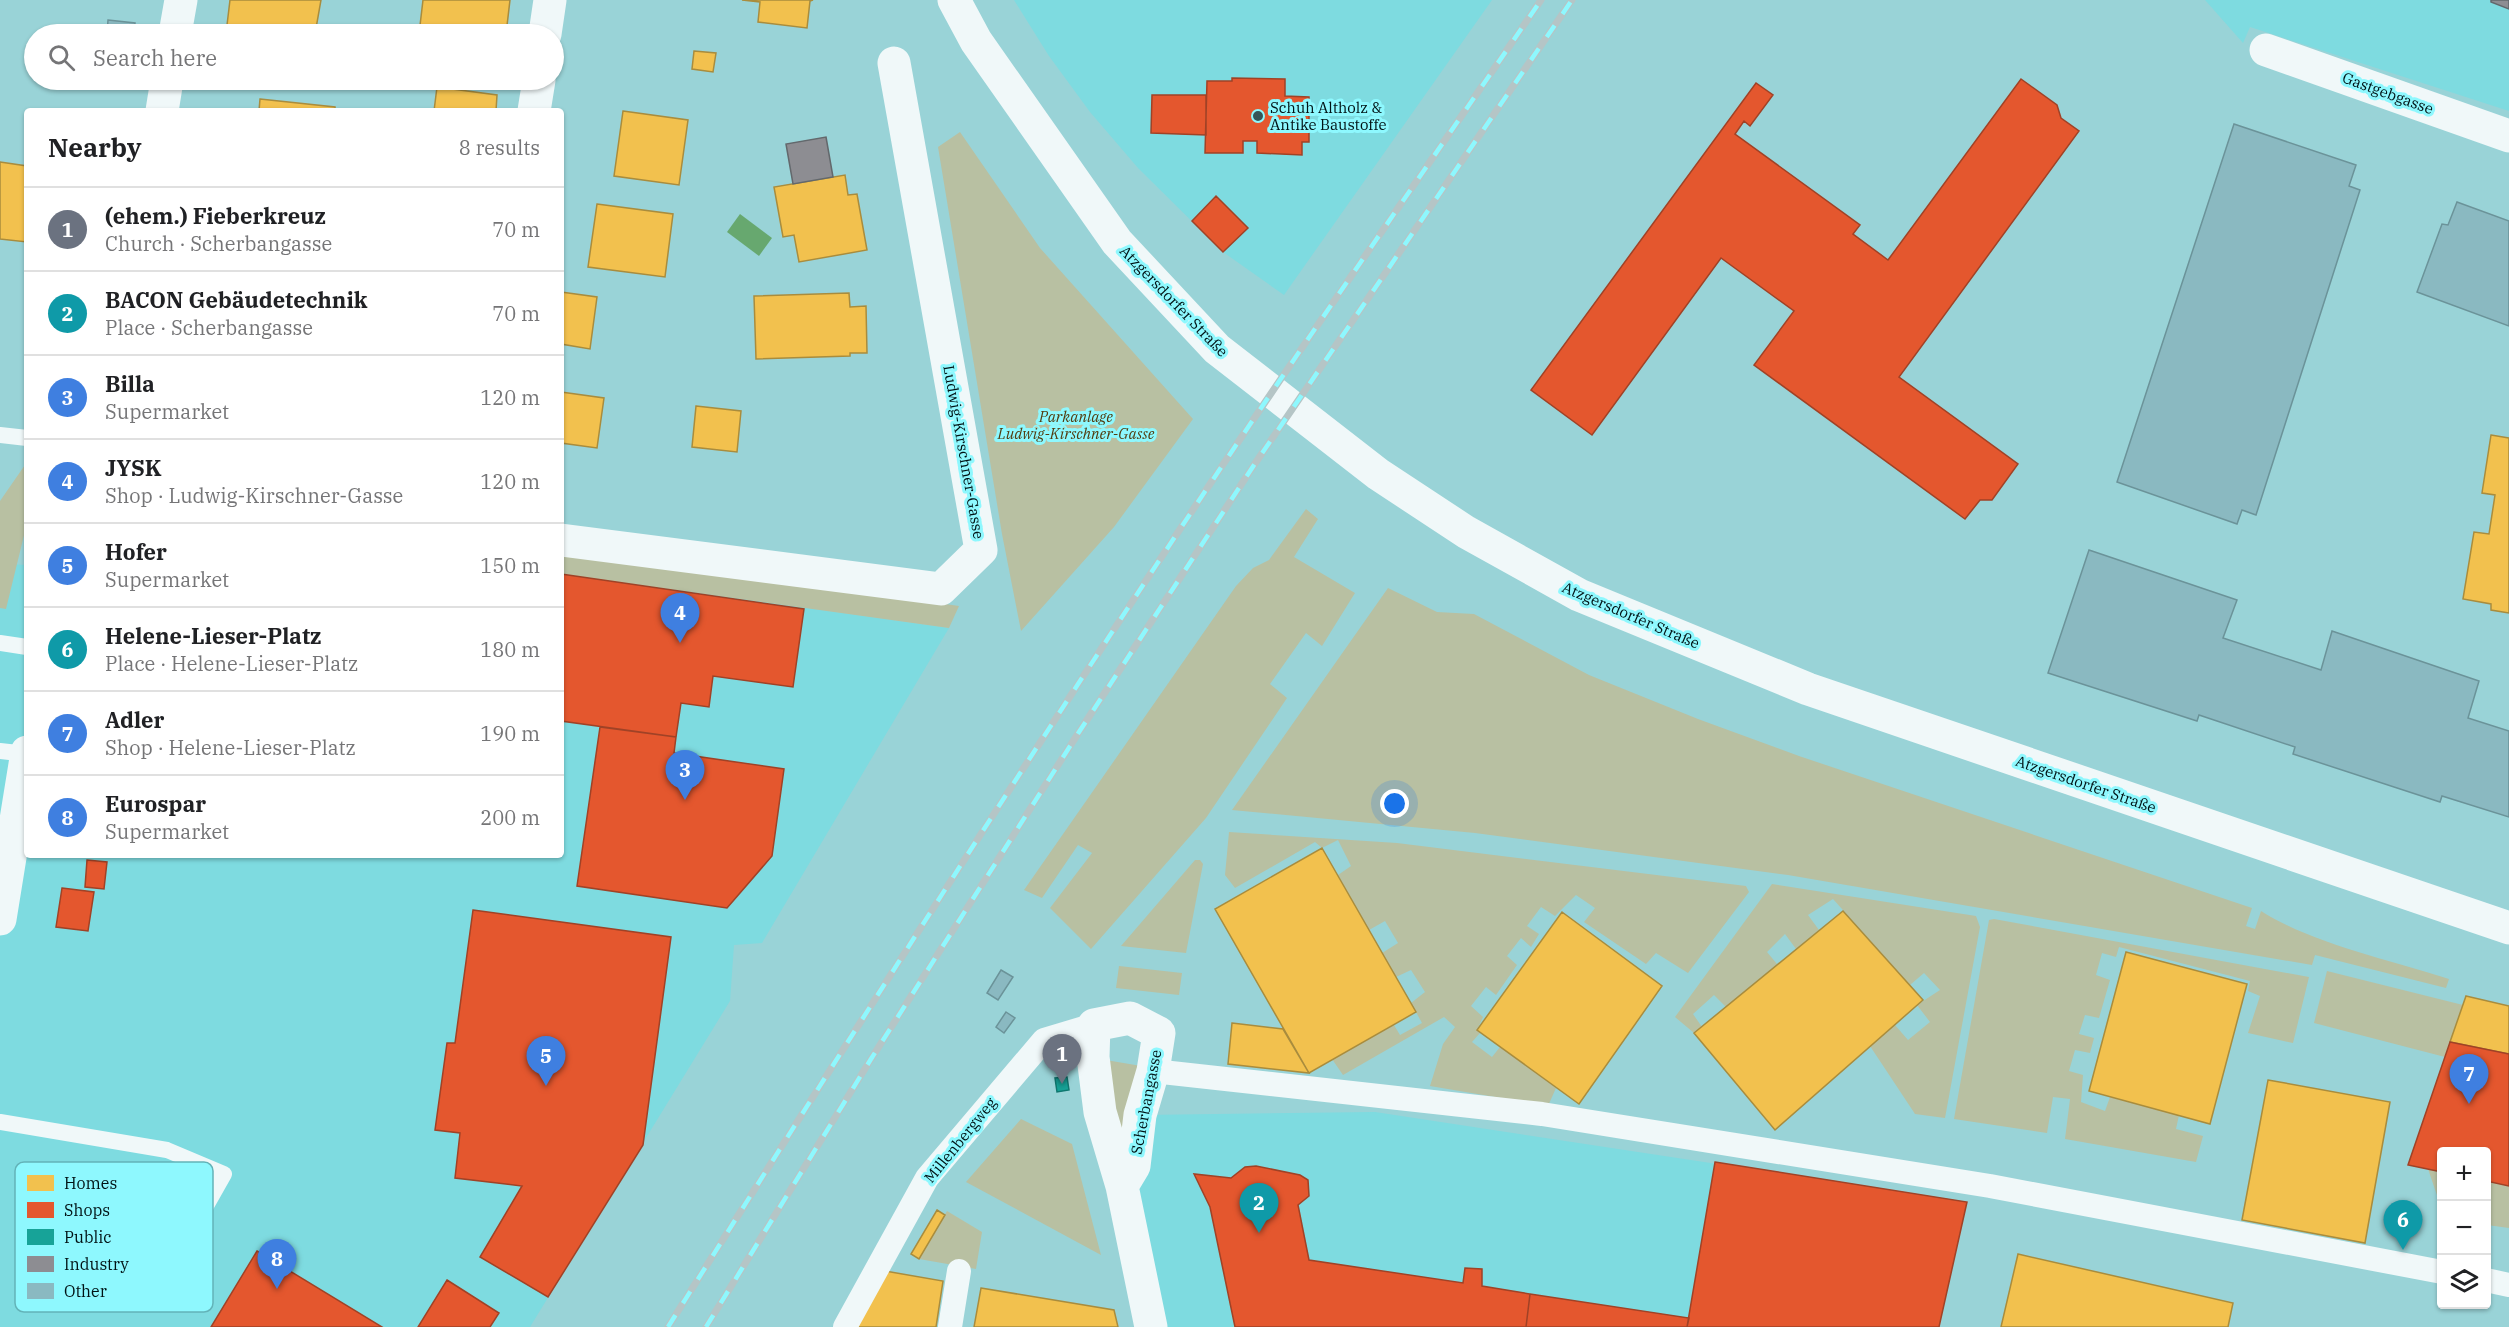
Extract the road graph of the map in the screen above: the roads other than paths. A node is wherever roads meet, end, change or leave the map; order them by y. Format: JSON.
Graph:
{"nodes":[{"id":1,"x":181,"y":0,"type":"edge"},
{"id":2,"x":550,"y":0,"type":"edge"},
{"id":3,"x":954,"y":0,"type":"edge"},
{"id":4,"x":177,"y":24,"type":"edge"},
{"id":5,"x":546,"y":24,"type":"edge"},
{"id":6,"x":2266,"y":50,"type":"dead end"},
{"id":7,"x":894,"y":63,"type":"dead end"},
{"id":8,"x":165,"y":90,"type":"edge"},
{"id":9,"x":537,"y":90,"type":"edge"},
{"id":10,"x":162,"y":108,"type":"edge"},
{"id":11,"x":534,"y":108,"type":"edge"},
{"id":12,"x":2509,"y":136,"type":"edge"},
{"id":13,"x":0,"y":435,"type":"edge"},
{"id":14,"x":24,"y":438,"type":"edge"},
{"id":15,"x":564,"y":540,"type":"edge"},
{"id":16,"x":0,"y":643,"type":"edge"},
{"id":17,"x":24,"y":647,"type":"edge"},
{"id":18,"x":0,"y":751,"type":"edge"},
{"id":19,"x":24,"y":753,"type":"edge"},
{"id":20,"x":24,"y":771,"type":"edge"},
{"id":21,"x":0,"y":919,"type":"edge"},
{"id":22,"x":2509,"y":928,"type":"edge"},
{"id":23,"x":1094,"y":1025,"type":"junction"},
{"id":24,"x":1153,"y":1071,"type":"junction"},
{"id":25,"x":0,"y":1122,"type":"edge"},
{"id":26,"x":196,"y":1162,"type":"edge"},
{"id":27,"x":213,"y":1169,"type":"edge"},
{"id":28,"x":1122,"y":1186,"type":"junction"},
{"id":29,"x":213,"y":1193,"type":"edge"},
{"id":30,"x":959,"y":1271,"type":"dead end"},
{"id":31,"x":2437,"y":1271,"type":"edge"},
{"id":32,"x":2491,"y":1281,"type":"edge"},
{"id":33,"x":2509,"y":1285,"type":"edge"},
{"id":34,"x":845,"y":1327,"type":"edge"},
{"id":35,"x":950,"y":1327,"type":"edge"},
{"id":36,"x":1151,"y":1327,"type":"edge"}],
"edges":[{"from":1,"to":4,"type":"street"},
{"from":2,"to":5,"type":"street"},
{"from":3,"to":22,"type":"street","name":"Atzgersdorfer Straße"},
{"from":6,"to":12,"type":"street","name":"Gastgebgasse"},
{"from":7,"to":15,"type":"street","name":"Ludwig-Kirschner-Gasse"},
{"from":8,"to":10,"type":"street"},
{"from":9,"to":11,"type":"street"},
{"from":13,"to":14,"type":"lane"},
{"from":16,"to":17,"type":"lane"},
{"from":18,"to":19,"type":"lane"},
{"from":20,"to":21,"type":"street"},
{"from":23,"to":24,"type":"street","name":"Scherbangasse"},
{"from":23,"to":28,"type":"street","name":"Scherbangasse"},
{"from":23,"to":34,"type":"street","name":"Millenbergweg"},
{"from":24,"to":28,"type":"street","name":"Scherbangasse"},
{"from":24,"to":31,"type":"street"},
{"from":25,"to":26,"type":"lane"},
{"from":27,"to":29,"type":"lane"},
{"from":28,"to":36,"type":"street","name":"Scherbangasse"},
{"from":30,"to":35,"type":"street"},
{"from":32,"to":33,"type":"street"}]}
